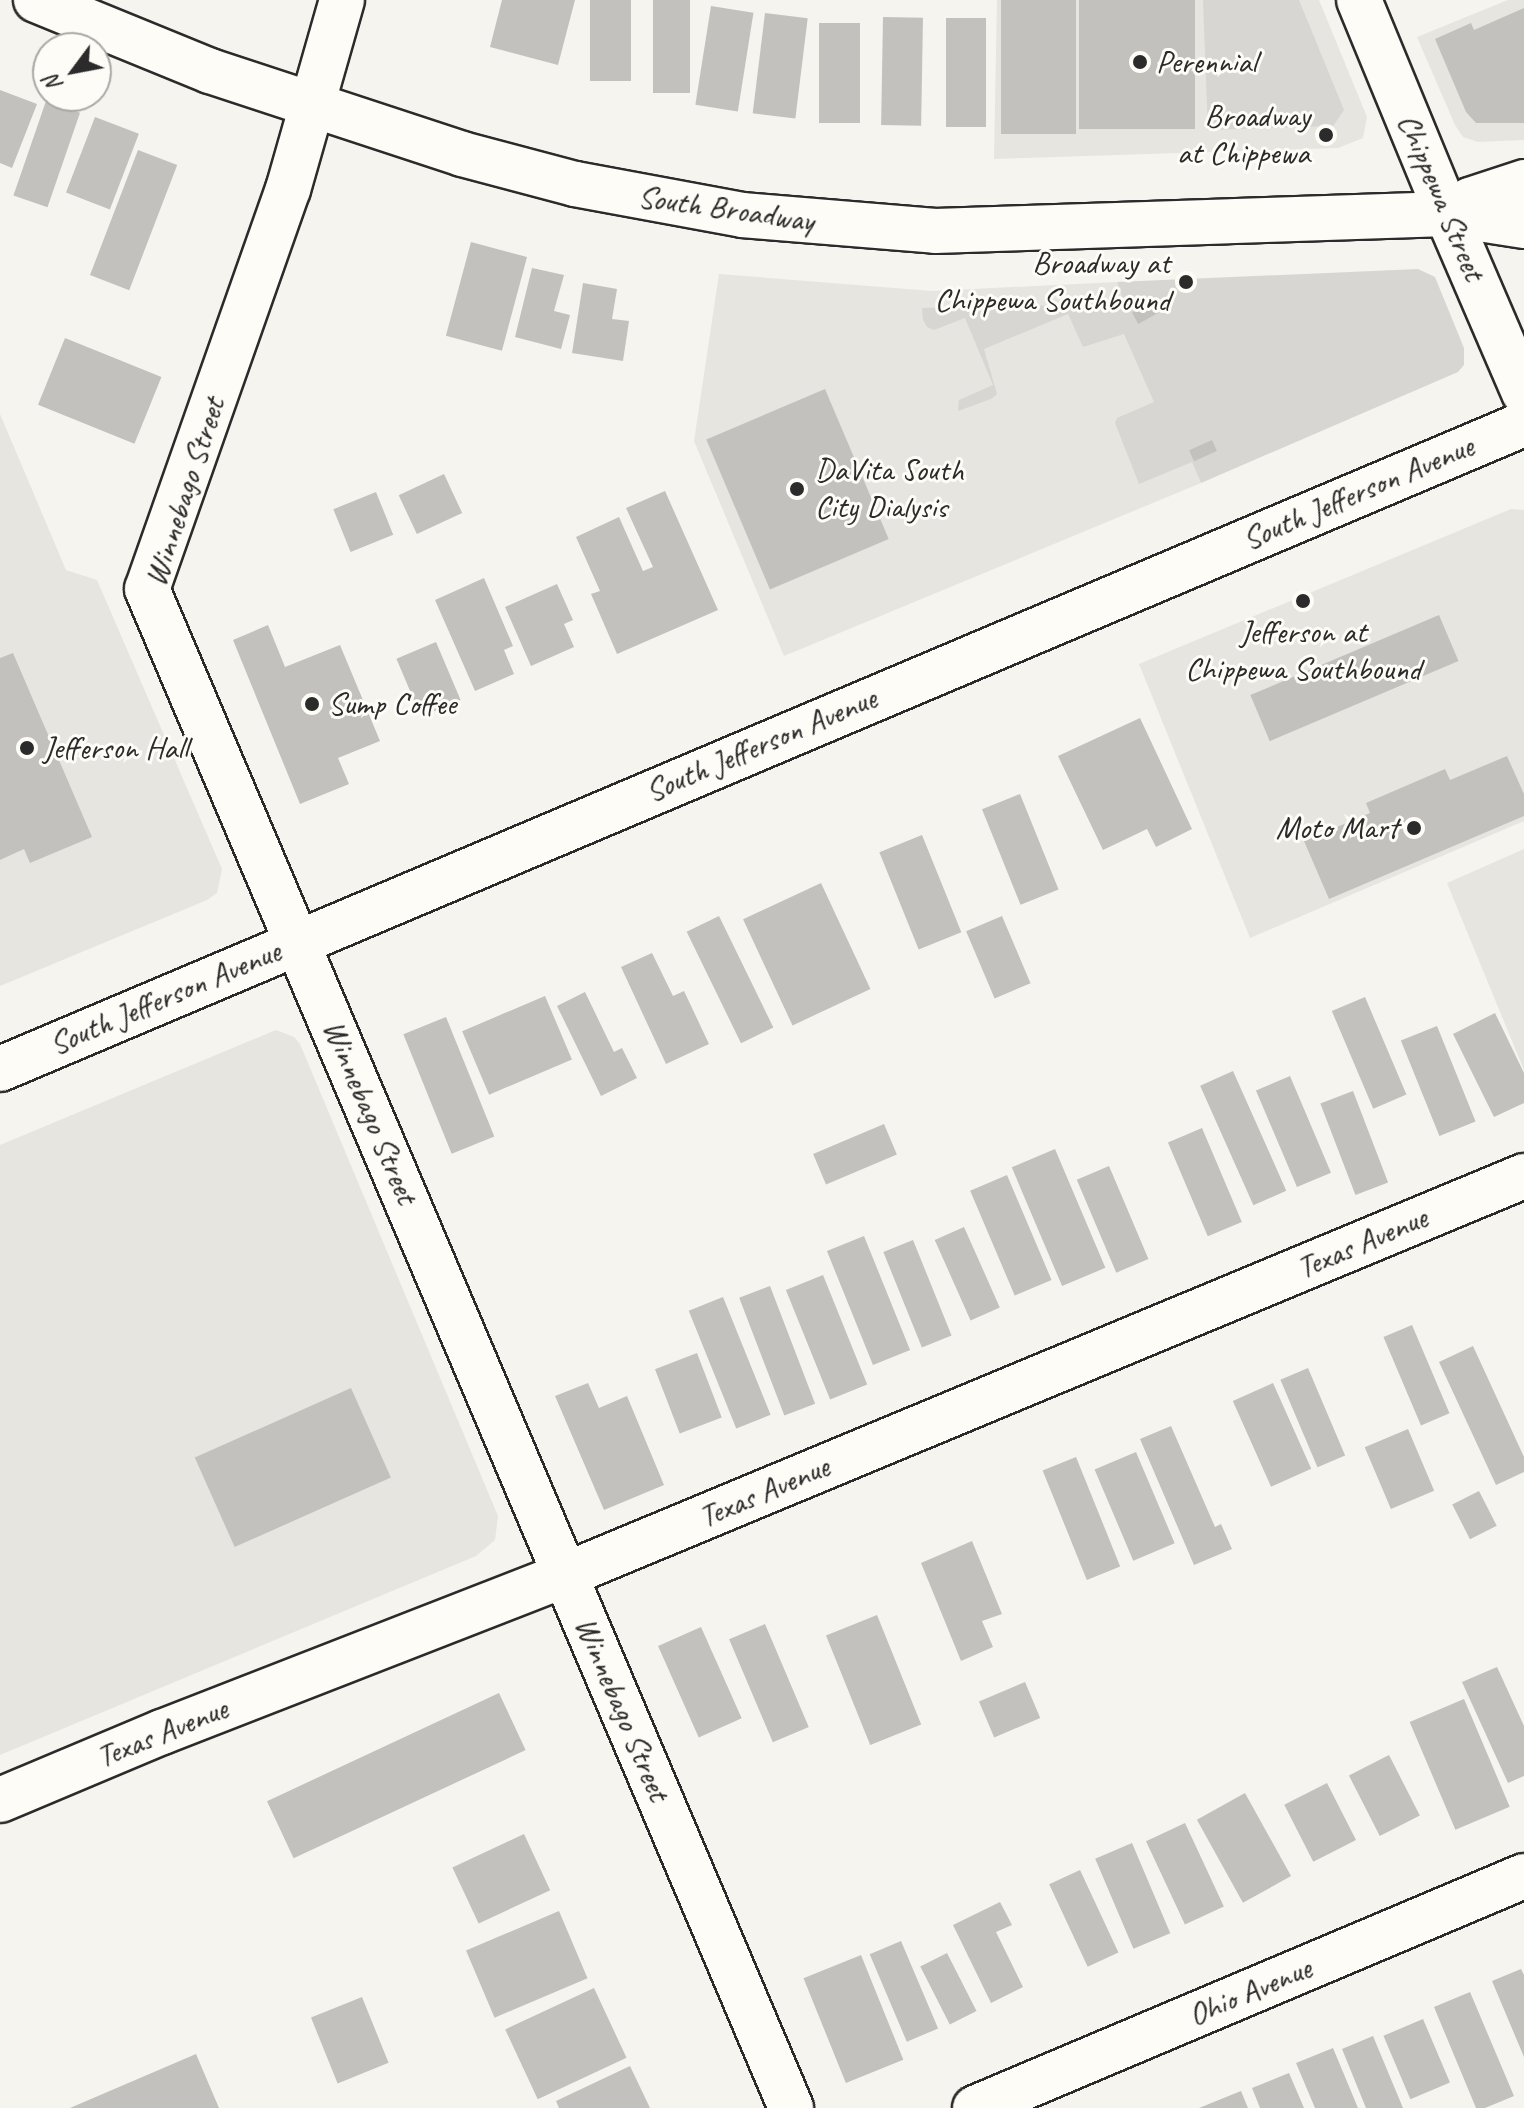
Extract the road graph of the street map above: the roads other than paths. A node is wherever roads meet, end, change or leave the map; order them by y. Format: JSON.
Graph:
{"nodes":[{"id":1,"x":36,"y":0,"type":"edge"},
{"id":2,"x":342,"y":0,"type":"edge"},
{"id":3,"x":1359,"y":0,"type":"edge"},
{"id":4,"x":310,"y":104,"type":"junction"},
{"id":5,"x":1524,"y":182,"type":"edge"},
{"id":6,"x":1447,"y":214,"type":"junction"},
{"id":7,"x":1524,"y":226,"type":"edge"},
{"id":8,"x":1524,"y":393,"type":"edge"},
{"id":9,"x":1524,"y":424,"type":"edge"},
{"id":10,"x":298,"y":941,"type":"junction"},
{"id":11,"x":0,"y":1069,"type":"edge"},
{"id":12,"x":1524,"y":1176,"type":"edge"},
{"id":13,"x":565,"y":1575,"type":"junction"},
{"id":14,"x":0,"y":1800,"type":"edge"},
{"id":15,"x":1524,"y":1876,"type":"edge"},
{"id":16,"x":791,"y":2108,"type":"edge"},
{"id":17,"x":975,"y":2108,"type":"edge"}],
"edges":[{"from":1,"to":4,"type":"street","name":"South Broadway"},
{"from":2,"to":4,"type":"street","name":"Winnebago Street"},
{"from":3,"to":6,"type":"street","name":"Chippewa Street"},
{"from":4,"to":6,"type":"street","name":"South Broadway"},
{"from":4,"to":10,"type":"street","name":"Winnebago Street"},
{"from":5,"to":6,"type":"street","name":"South Broadway"},
{"from":6,"to":7,"type":"street","name":"South Broadway"},
{"from":6,"to":8,"type":"street","name":"Chippewa Street"},
{"from":9,"to":10,"type":"street","name":"South Jefferson Avenue"},
{"from":10,"to":11,"type":"street","name":"South Jefferson Avenue"},
{"from":10,"to":13,"type":"street","name":"Winnebago Street"},
{"from":12,"to":13,"type":"street","name":"Texas Avenue"},
{"from":13,"to":14,"type":"street","name":"Texas Avenue"},
{"from":13,"to":16,"type":"street","name":"Winnebago Street"},
{"from":15,"to":17,"type":"street","name":"Ohio Avenue"}]}
